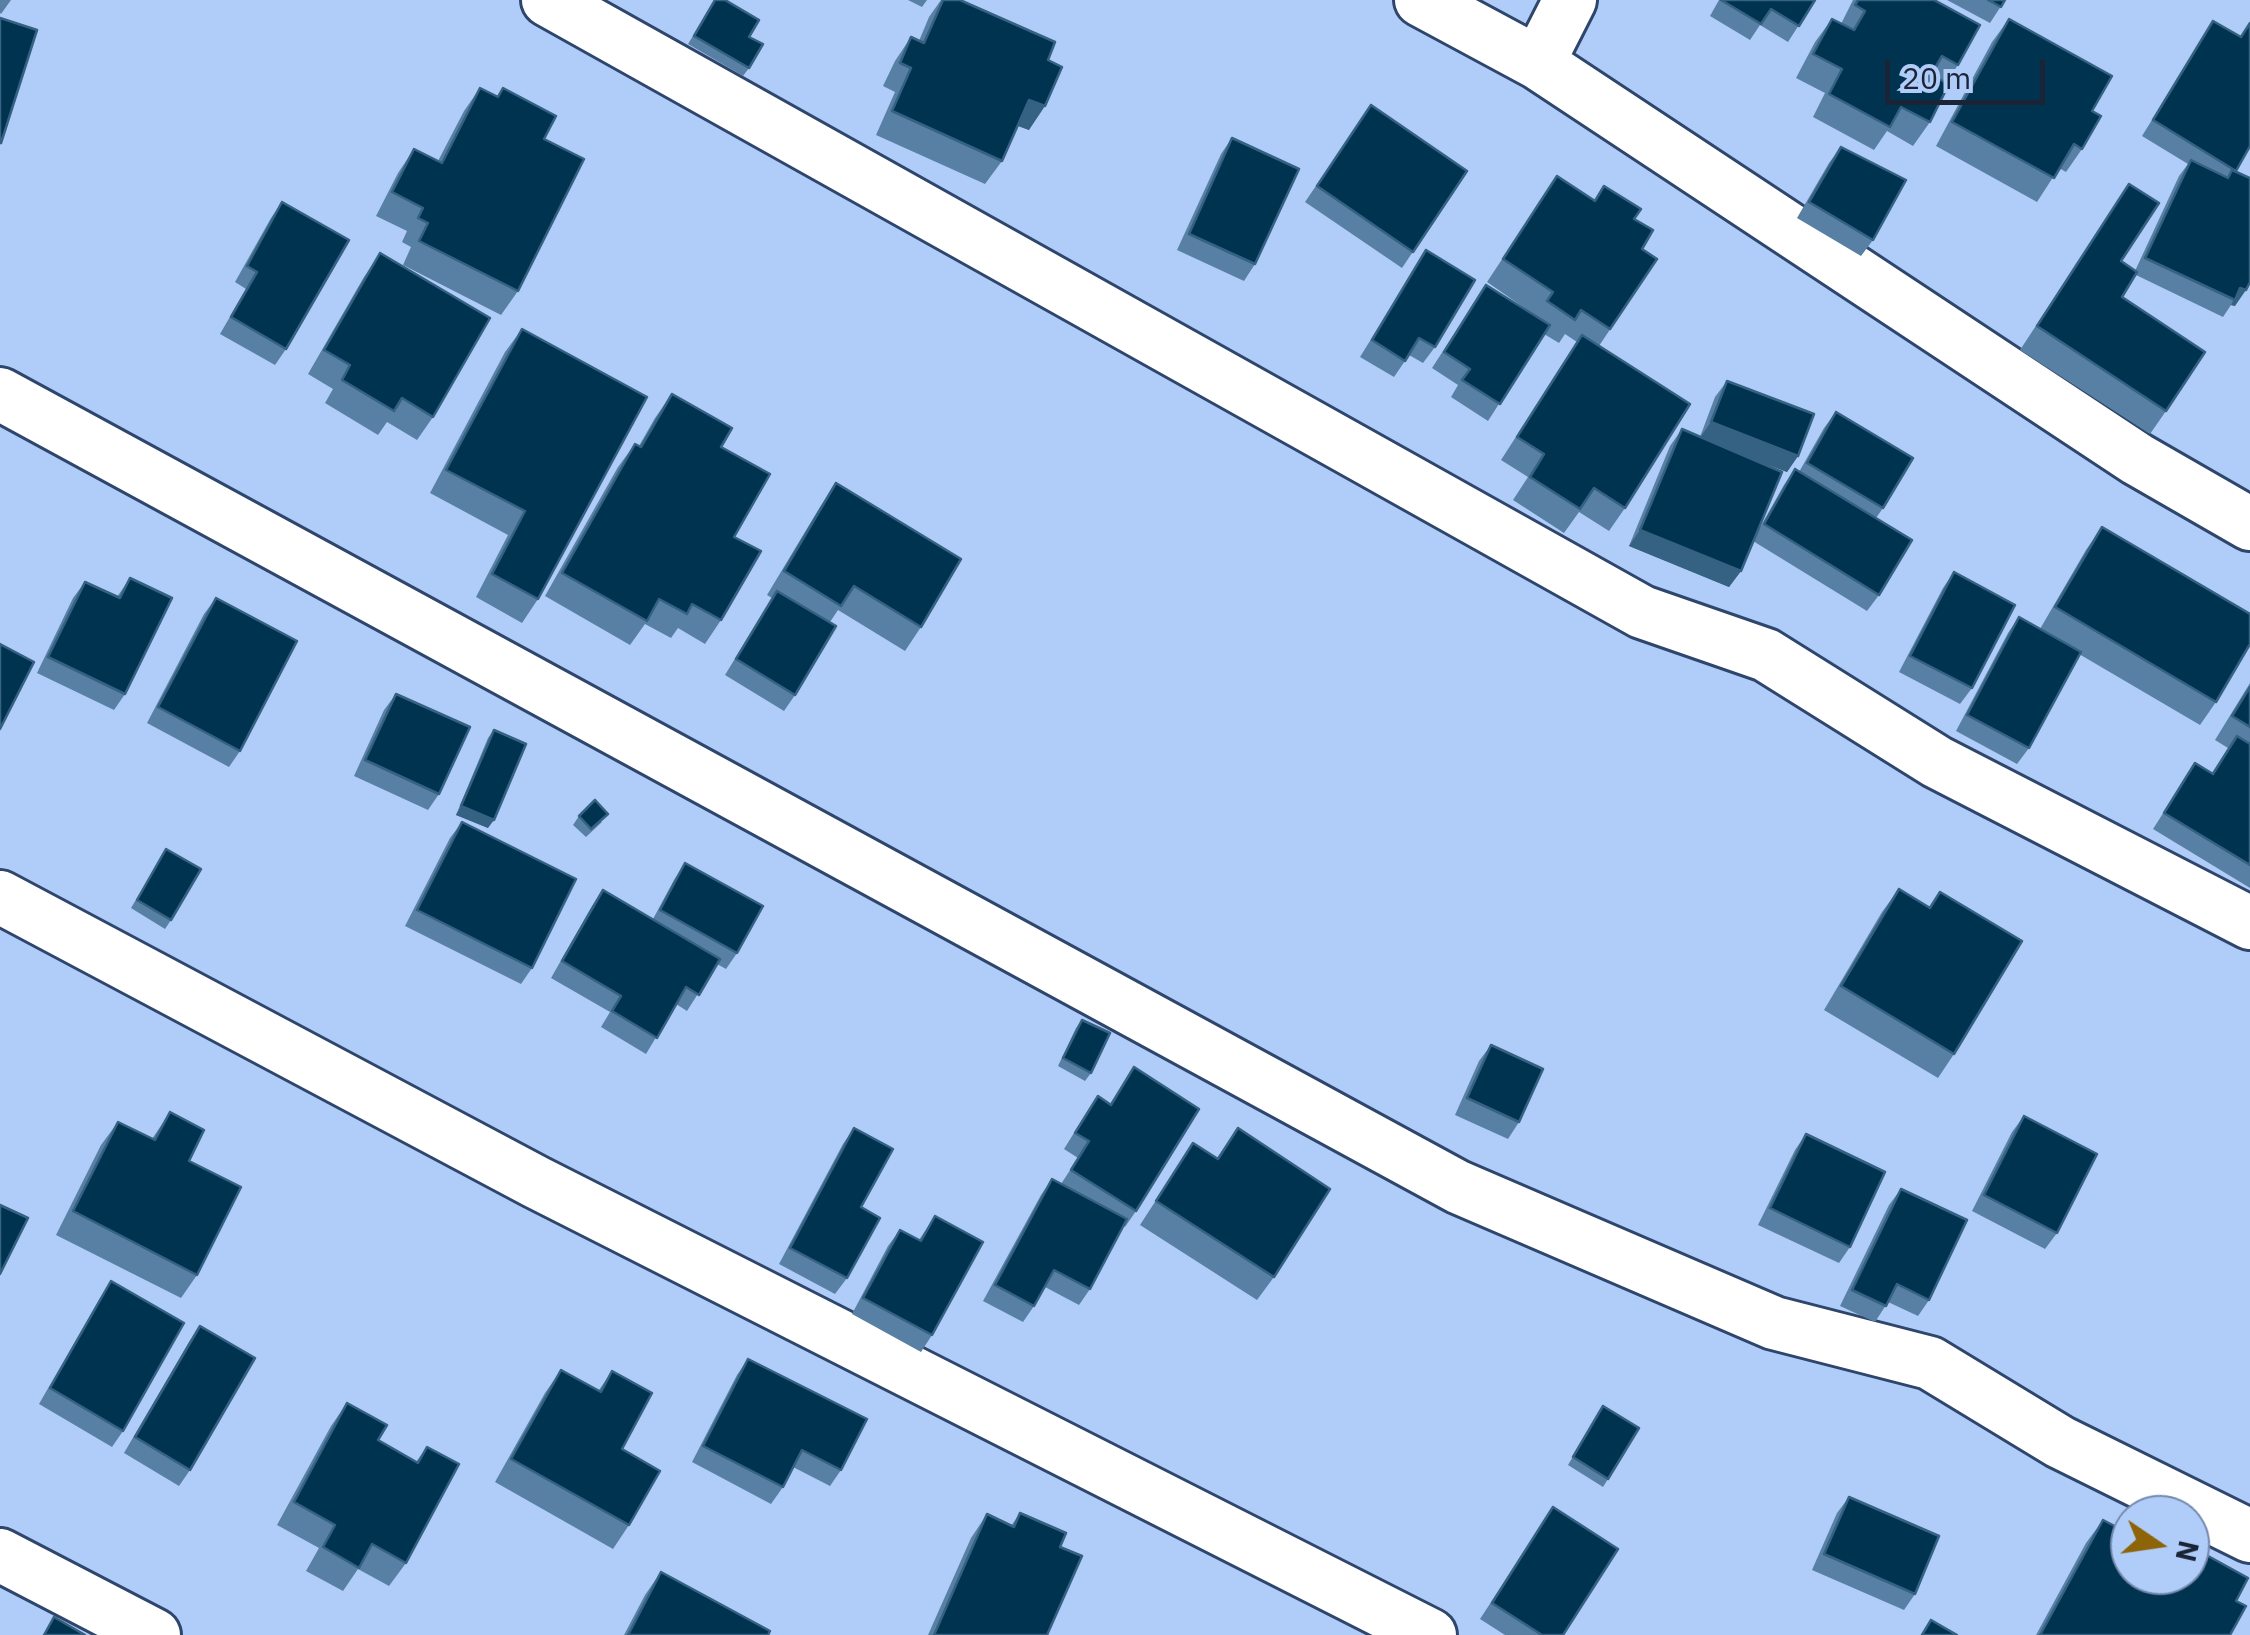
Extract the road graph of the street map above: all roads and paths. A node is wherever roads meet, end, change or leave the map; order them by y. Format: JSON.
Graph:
{"nodes":[{"id":1,"x":548,"y":0,"type":"edge"},
{"id":2,"x":1421,"y":0,"type":"edge"},
{"id":3,"x":1570,"y":0,"type":"edge"},
{"id":4,"x":1538,"y":63,"type":"junction"},
{"id":5,"x":0,"y":394,"type":"edge"},
{"id":6,"x":2250,"y":524,"type":"edge"},
{"id":7,"x":0,"y":897,"type":"edge"},
{"id":8,"x":2250,"y":923,"type":"edge"},
{"id":9,"x":2250,"y":1536,"type":"edge"},
{"id":10,"x":0,"y":1554,"type":"edge"},
{"id":11,"x":154,"y":1635,"type":"edge"},
{"id":12,"x":1430,"y":1635,"type":"edge"}],
"edges":[{"from":1,"to":8,"type":"street"},
{"from":2,"to":4,"type":"street"},
{"from":3,"to":4,"type":"street"},
{"from":4,"to":6,"type":"street"},
{"from":5,"to":9,"type":"street"},
{"from":7,"to":12,"type":"street"},
{"from":10,"to":11,"type":"street"}]}
